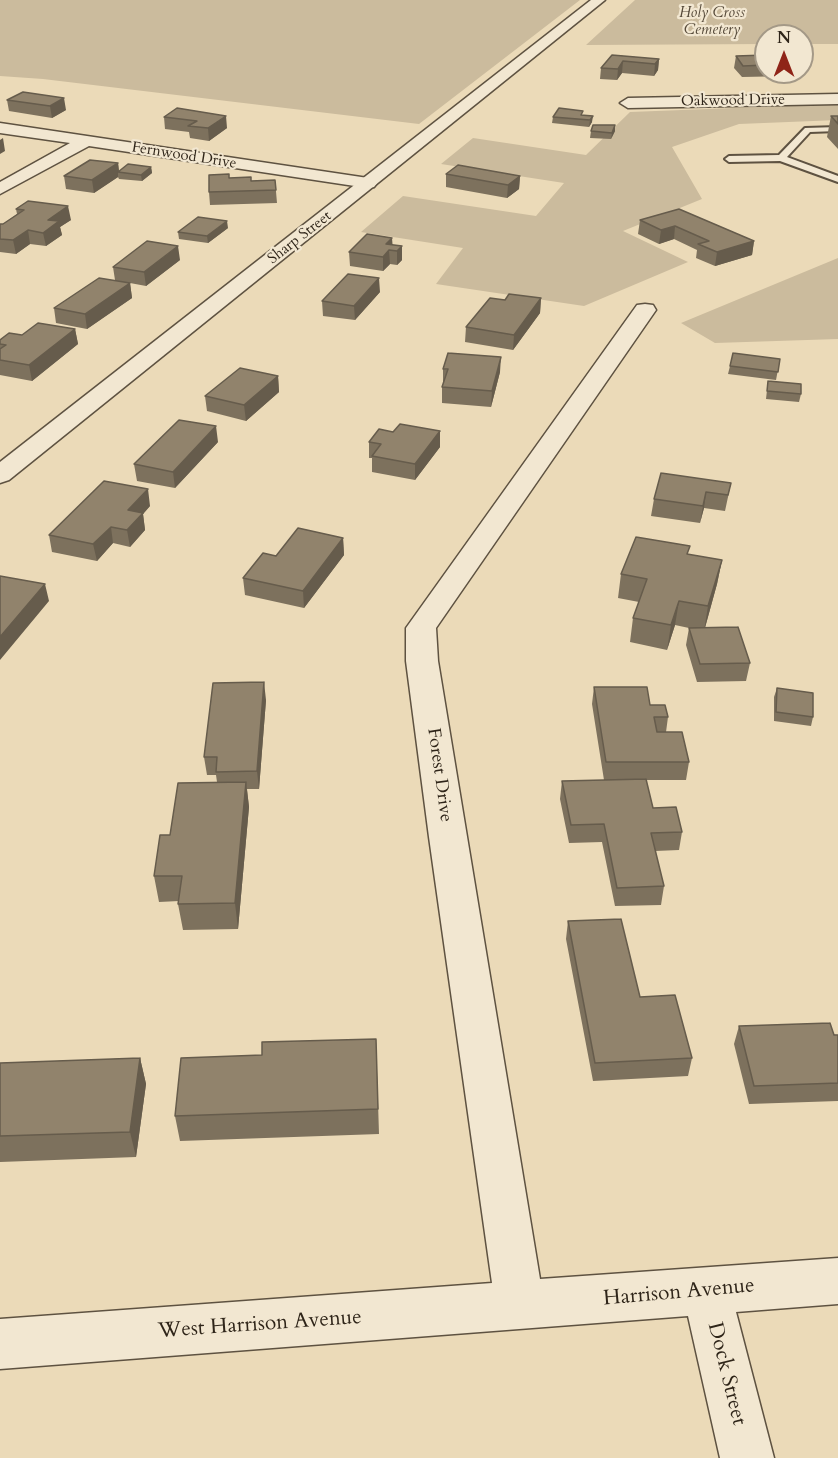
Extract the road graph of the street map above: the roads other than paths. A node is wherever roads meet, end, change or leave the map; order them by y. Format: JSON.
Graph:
{"nodes":[{"id":1,"x":599,"y":0,"type":"edge"},
{"id":2,"x":838,"y":99,"type":"edge"},
{"id":3,"x":628,"y":103,"type":"dead end"},
{"id":4,"x":0,"y":128,"type":"edge"},
{"id":5,"x":838,"y":129,"type":"edge"},
{"id":6,"x":86,"y":141,"type":"junction"},
{"id":7,"x":781,"y":158,"type":"junction"},
{"id":8,"x":729,"y":159,"type":"dead end"},
{"id":9,"x":838,"y":180,"type":"edge"},
{"id":10,"x":368,"y":183,"type":"junction"},
{"id":11,"x":0,"y":189,"type":"edge"},
{"id":12,"x":645,"y":310,"type":"dead end"},
{"id":13,"x":0,"y":475,"type":"edge"},
{"id":14,"x":838,"y":1281,"type":"edge"},
{"id":15,"x":706,"y":1290,"type":"junction"},
{"id":16,"x":520,"y":1306,"type":"junction"},
{"id":17,"x":0,"y":1344,"type":"edge"},
{"id":18,"x":747,"y":1458,"type":"edge"}],
"edges":[{"from":1,"to":10,"type":"street","name":"Sharp Street"},
{"from":2,"to":3,"type":"street","name":"Oakwood Drive"},
{"from":4,"to":6,"type":"street","name":"Fernwood Drive"},
{"from":5,"to":7,"type":"lane"},
{"from":6,"to":10,"type":"street","name":"Fernwood Drive"},
{"from":6,"to":11,"type":"street"},
{"from":7,"to":8,"type":"lane"},
{"from":7,"to":9,"type":"lane"},
{"from":10,"to":13,"type":"street","name":"Sharp Street"},
{"from":12,"to":16,"type":"street","name":"Forest Drive"},
{"from":14,"to":15,"type":"street","name":"Harrison Avenue"},
{"from":15,"to":16,"type":"street","name":"Harrison Avenue"},
{"from":15,"to":18,"type":"street","name":"Dock Street"},
{"from":16,"to":17,"type":"street","name":"West Harrison Avenue"}]}
